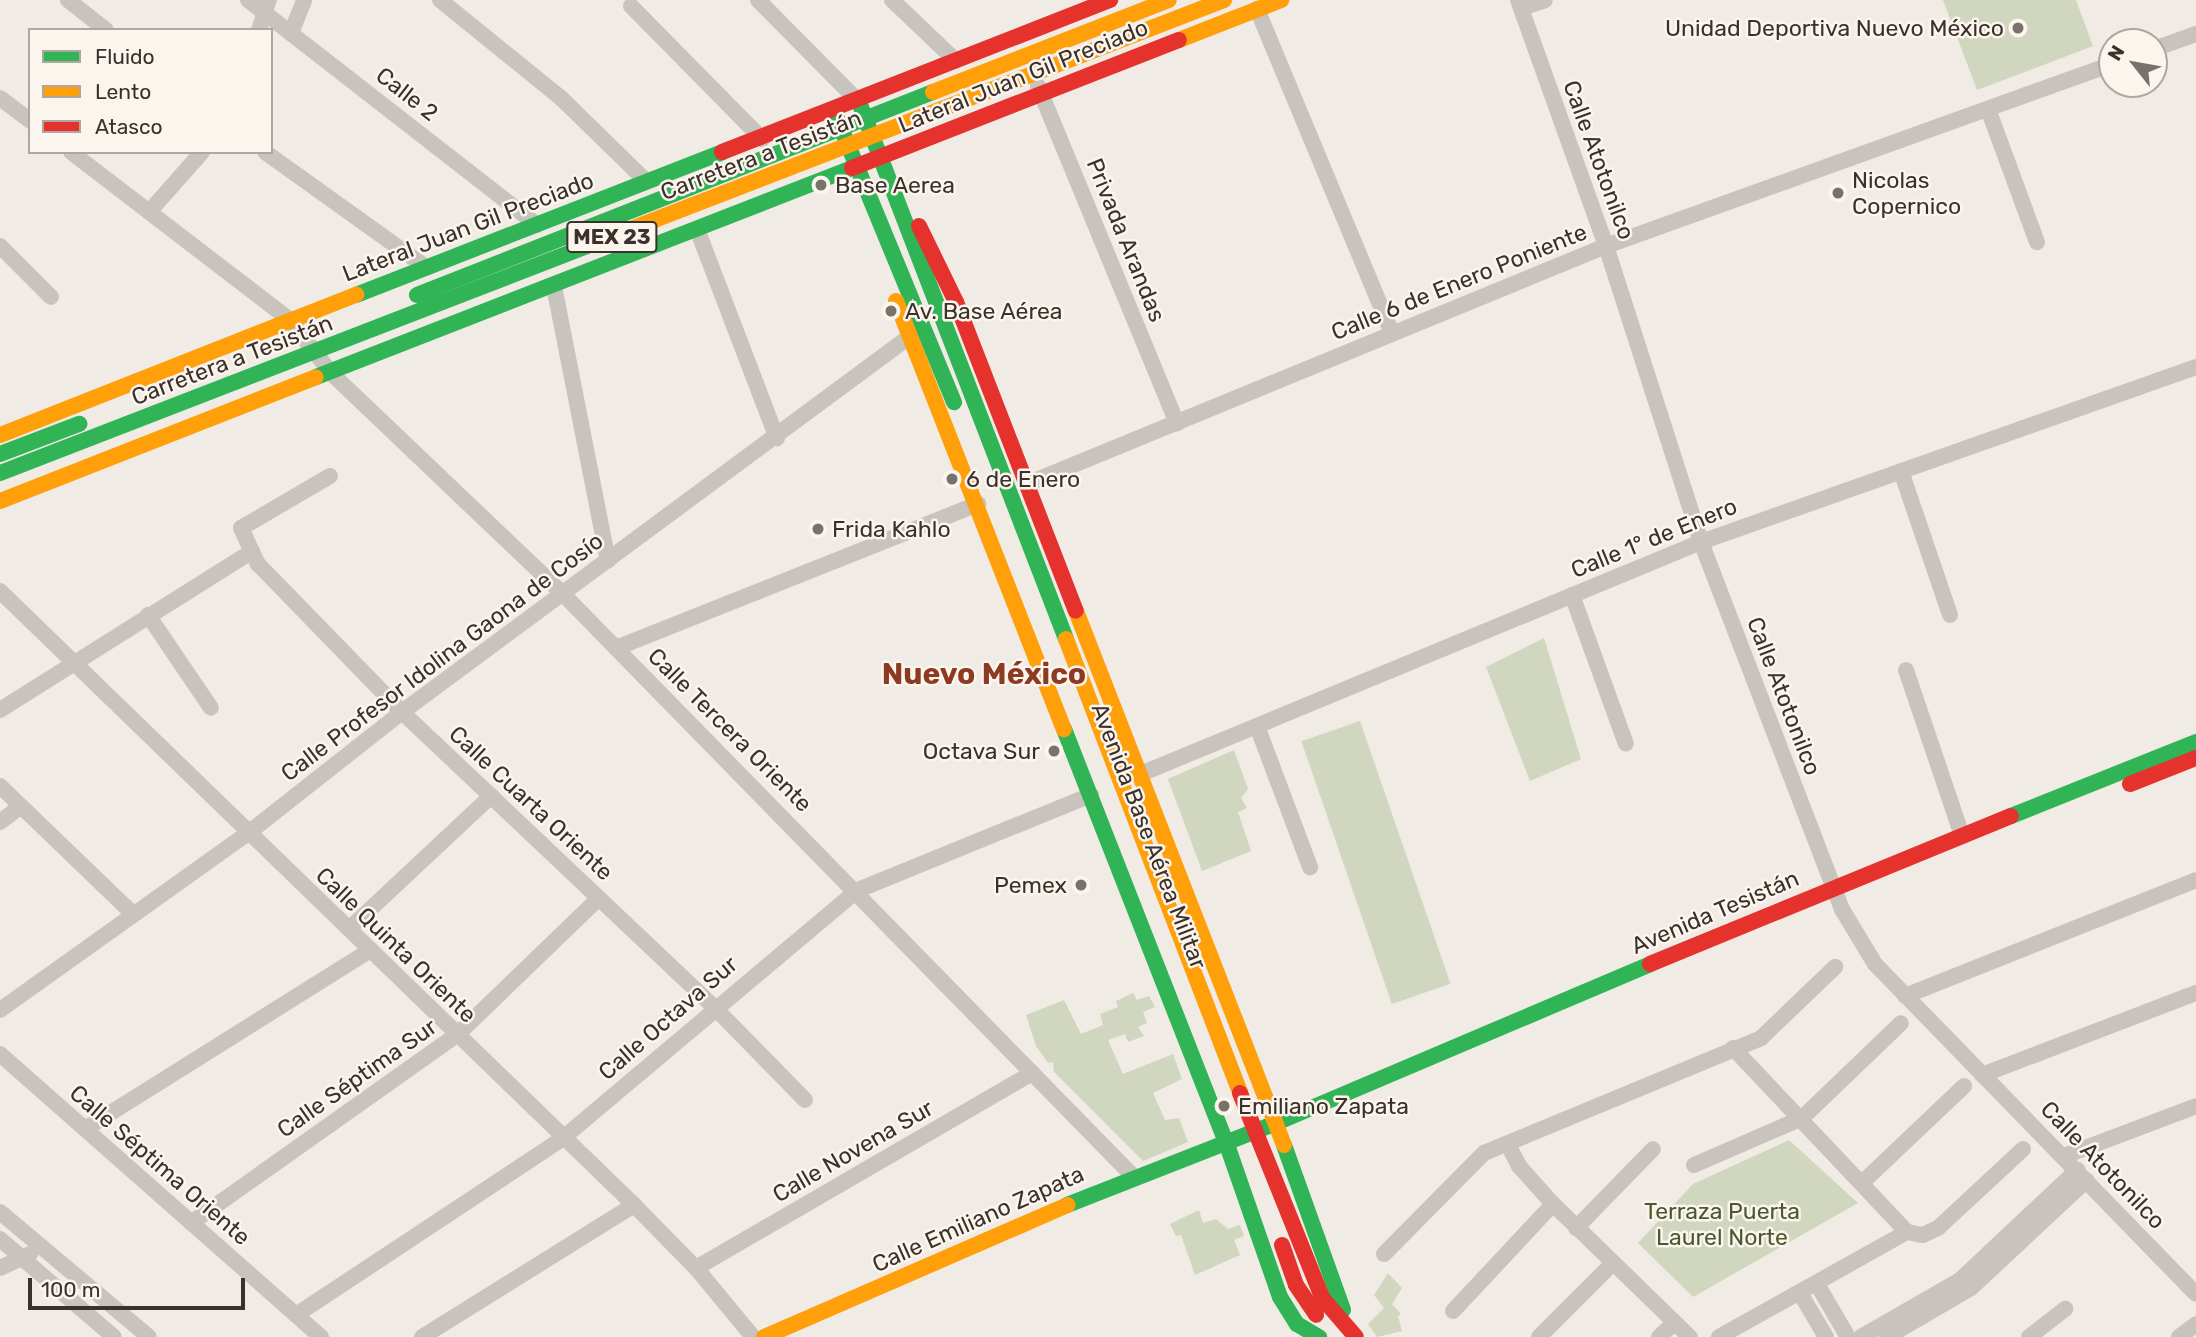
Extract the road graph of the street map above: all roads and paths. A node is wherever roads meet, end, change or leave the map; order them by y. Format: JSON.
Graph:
{"nodes":[{"id":1,"x":68,"y":0,"type":"edge"},
{"id":2,"x":248,"y":0,"type":"edge"},
{"id":3,"x":304,"y":0,"type":"edge"},
{"id":4,"x":440,"y":0,"type":"edge"},
{"id":5,"x":758,"y":0,"type":"edge"},
{"id":6,"x":892,"y":0,"type":"edge"},
{"id":7,"x":1110,"y":0,"type":"edge"},
{"id":8,"x":1169,"y":0,"type":"edge"},
{"id":9,"x":1224,"y":0,"type":"edge"},
{"id":10,"x":1281,"y":0,"type":"edge"},
{"id":11,"x":1545,"y":0,"type":"edge"},
{"id":12,"x":1520,"y":4,"type":"edge"},
{"id":13,"x":267,"y":6,"type":"edge"},
{"id":14,"x":631,"y":6,"type":"dead end"},
{"id":15,"x":1079,"y":6,"type":"edge"},
{"id":16,"x":1257,"y":9,"type":"junction"},
{"id":17,"x":103,"y":28,"type":"edge"},
{"id":18,"x":260,"y":28,"type":"edge"},
{"id":19,"x":291,"y":33,"type":"junction"},
{"id":20,"x":2196,"y":34,"type":"edge"},
{"id":21,"x":2168,"y":44,"type":"edge"},
{"id":22,"x":956,"y":61,"type":"junction"},
{"id":23,"x":2098,"y":69,"type":"edge"},
{"id":24,"x":1034,"y":74,"type":"junction"},
{"id":25,"x":1041,"y":94,"type":"junction"},
{"id":26,"x":0,"y":98,"type":"edge"},
{"id":27,"x":859,"y":102,"type":"junction"},
{"id":28,"x":1988,"y":109,"type":"junction"},
{"id":29,"x":834,"y":111,"type":"junction"},
{"id":30,"x":865,"y":118,"type":"junction"},
{"id":31,"x":28,"y":119,"type":"edge"},
{"id":32,"x":840,"y":128,"type":"junction"},
{"id":33,"x":873,"y":136,"type":"junction"},
{"id":34,"x":762,"y":139,"type":"junction"},
{"id":35,"x":848,"y":146,"type":"junction"},
{"id":36,"x":74,"y":154,"type":"edge"},
{"id":37,"x":200,"y":154,"type":"edge"},
{"id":38,"x":268,"y":154,"type":"edge"},
{"id":39,"x":881,"y":158,"type":"junction"},
{"id":40,"x":856,"y":169,"type":"junction"},
{"id":41,"x":646,"y":181,"type":"junction"},
{"id":42,"x":894,"y":188,"type":"junction"},
{"id":43,"x":864,"y":190,"type":"junction"},
{"id":44,"x":149,"y":212,"type":"junction"},
{"id":45,"x":537,"y":225,"type":"junction"},
{"id":46,"x":697,"y":229,"type":"junction"},
{"id":47,"x":2037,"y":242,"type":"dead end"},
{"id":48,"x":0,"y":246,"type":"edge"},
{"id":49,"x":1606,"y":246,"type":"junction"},
{"id":50,"x":427,"y":268,"type":"junction"},
{"id":51,"x":554,"y":286,"type":"junction"},
{"id":52,"x":51,"y":297,"type":"dead end"},
{"id":53,"x":292,"y":321,"type":"junction"},
{"id":54,"x":1392,"y":333,"type":"junction"},
{"id":55,"x":909,"y":337,"type":"junction"},
{"id":56,"x":305,"y":339,"type":"junction"},
{"id":57,"x":316,"y":352,"type":"junction"},
{"id":58,"x":2196,"y":367,"type":"edge"},
{"id":59,"x":331,"y":373,"type":"junction"},
{"id":60,"x":1177,"y":424,"type":"junction"},
{"id":61,"x":0,"y":435,"type":"edge"},
{"id":62,"x":777,"y":438,"type":"junction"},
{"id":63,"x":0,"y":454,"type":"edge"},
{"id":64,"x":1901,"y":471,"type":"junction"},
{"id":65,"x":0,"y":474,"type":"edge"},
{"id":66,"x":330,"y":476,"type":"dead end"},
{"id":67,"x":1027,"y":484,"type":"junction"},
{"id":68,"x":0,"y":500,"type":"edge"},
{"id":69,"x":978,"y":504,"type":"junction"},
{"id":70,"x":1700,"y":542,"type":"junction"},
{"id":71,"x":252,"y":551,"type":"junction"},
{"id":72,"x":608,"y":561,"type":"junction"},
{"id":73,"x":0,"y":591,"type":"edge"},
{"id":74,"x":563,"y":594,"type":"junction"},
{"id":75,"x":1572,"y":595,"type":"junction"},
{"id":76,"x":148,"y":615,"type":"junction"},
{"id":77,"x":1950,"y":615,"type":"dead end"},
{"id":78,"x":616,"y":648,"type":"junction"},
{"id":79,"x":70,"y":663,"type":"junction"},
{"id":80,"x":1906,"y":670,"type":"dead end"},
{"id":81,"x":211,"y":708,"type":"dead end"},
{"id":82,"x":0,"y":710,"type":"edge"},
{"id":83,"x":402,"y":712,"type":"junction"},
{"id":84,"x":1257,"y":726,"type":"junction"},
{"id":85,"x":2196,"y":742,"type":"edge"},
{"id":86,"x":1626,"y":744,"type":"dead end"},
{"id":87,"x":2196,"y":758,"type":"edge"},
{"id":88,"x":1138,"y":775,"type":"junction"},
{"id":89,"x":0,"y":786,"type":"edge"},
{"id":90,"x":1091,"y":795,"type":"junction"},
{"id":91,"x":491,"y":796,"type":"junction"},
{"id":92,"x":20,"y":807,"type":"junction"},
{"id":93,"x":0,"y":822,"type":"edge"},
{"id":94,"x":247,"y":834,"type":"junction"},
{"id":95,"x":1962,"y":835,"type":"junction"},
{"id":96,"x":1310,"y":867,"type":"dead end"},
{"id":97,"x":2196,"y":880,"type":"edge"},
{"id":98,"x":858,"y":890,"type":"junction"},
{"id":99,"x":1835,"y":892,"type":"junction"},
{"id":100,"x":599,"y":898,"type":"junction"},
{"id":101,"x":133,"y":914,"type":"junction"},
{"id":102,"x":349,"y":929,"type":"junction"},
{"id":103,"x":370,"y":950,"type":"junction"},
{"id":104,"x":1835,"y":967,"type":"dead end"},
{"id":105,"x":2196,"y":993,"type":"edge"},
{"id":106,"x":1905,"y":996,"type":"junction"},
{"id":107,"x":714,"y":1007,"type":"junction"},
{"id":108,"x":0,"y":1010,"type":"edge"},
{"id":109,"x":1901,"y":1023,"type":"dead end"},
{"id":110,"x":457,"y":1035,"type":"junction"},
{"id":111,"x":1733,"y":1048,"type":"junction"},
{"id":112,"x":0,"y":1054,"type":"edge"},
{"id":113,"x":1033,"y":1073,"type":"junction"},
{"id":114,"x":1982,"y":1075,"type":"junction"},
{"id":115,"x":1964,"y":1086,"type":"dead end"},
{"id":116,"x":805,"y":1100,"type":"dead end"},
{"id":117,"x":2196,"y":1106,"type":"edge"},
{"id":118,"x":1802,"y":1118,"type":"junction"},
{"id":119,"x":1278,"y":1128,"type":"junction"},
{"id":120,"x":85,"y":1129,"type":"junction"},
{"id":121,"x":1250,"y":1137,"type":"junction"},
{"id":122,"x":563,"y":1138,"type":"junction"},
{"id":123,"x":1222,"y":1145,"type":"junction"},
{"id":124,"x":1508,"y":1145,"type":"junction"},
{"id":125,"x":1653,"y":1149,"type":"dead end"},
{"id":126,"x":2023,"y":1149,"type":"dead end"},
{"id":127,"x":2064,"y":1156,"type":"junction"},
{"id":128,"x":1694,"y":1165,"type":"dead end"},
{"id":129,"x":2082,"y":1175,"type":"junction"},
{"id":130,"x":1133,"y":1176,"type":"junction"},
{"id":131,"x":1864,"y":1181,"type":"junction"},
{"id":132,"x":1553,"y":1204,"type":"junction"},
{"id":133,"x":634,"y":1205,"type":"junction"},
{"id":134,"x":0,"y":1212,"type":"edge"},
{"id":135,"x":191,"y":1223,"type":"junction"},
{"id":136,"x":1576,"y":1228,"type":"junction"},
{"id":137,"x":1907,"y":1232,"type":"junction"},
{"id":138,"x":0,"y":1239,"type":"edge"},
{"id":139,"x":43,"y":1248,"type":"junction"},
{"id":140,"x":1384,"y":1254,"type":"dead end"},
{"id":141,"x":22,"y":1258,"type":"junction"},
{"id":142,"x":1613,"y":1263,"type":"junction"},
{"id":143,"x":0,"y":1268,"type":"edge"},
{"id":144,"x":696,"y":1268,"type":"junction"},
{"id":145,"x":1817,"y":1284,"type":"junction"},
{"id":146,"x":1800,"y":1293,"type":"junction"},
{"id":147,"x":2196,"y":1294,"type":"edge"},
{"id":148,"x":2065,"y":1309,"type":"dead end"},
{"id":149,"x":1453,"y":1311,"type":"dead end"},
{"id":150,"x":296,"y":1315,"type":"junction"},
{"id":151,"x":1674,"y":1323,"type":"junction"},
{"id":152,"x":2196,"y":1325,"type":"edge"},
{"id":153,"x":1301,"y":1331,"type":"edge"},
{"id":154,"x":309,"y":1334,"type":"edge"},
{"id":155,"x":1353,"y":1334,"type":"edge"},
{"id":156,"x":114,"y":1337,"type":"edge"},
{"id":157,"x":147,"y":1337,"type":"edge"},
{"id":158,"x":422,"y":1337,"type":"edge"},
{"id":159,"x":753,"y":1337,"type":"edge"},
{"id":160,"x":764,"y":1337,"type":"edge"},
{"id":161,"x":1319,"y":1337,"type":"edge"},
{"id":162,"x":1335,"y":1337,"type":"edge"},
{"id":163,"x":1539,"y":1337,"type":"edge"},
{"id":164,"x":1659,"y":1337,"type":"edge"},
{"id":165,"x":1690,"y":1337,"type":"edge"},
{"id":166,"x":1719,"y":1337,"type":"edge"},
{"id":167,"x":1826,"y":1337,"type":"edge"},
{"id":168,"x":1848,"y":1337,"type":"edge"},
{"id":169,"x":1861,"y":1337,"type":"edge"},
{"id":170,"x":1887,"y":1337,"type":"edge"},
{"id":171,"x":2029,"y":1337,"type":"edge"},
{"id":172,"x":2179,"y":1337,"type":"edge"}],
"edges":[{"from":1,"to":17,"type":"street"},
{"from":2,"to":13,"type":"street","name":"Calle 2"},
{"from":3,"to":19,"type":"street"},
{"from":4,"to":41,"type":"street"},
{"from":5,"to":27,"type":"street"},
{"from":6,"to":22,"type":"street"},
{"from":7,"to":15,"type":"main road","name":"Lateral Juan Gil Preciado"},
{"from":8,"to":30,"type":"main road","name":"Carretera a Tesistán","number":"MEX 23"},
{"from":9,"to":24,"type":"main road","name":"Carretera a Tesistán","number":"MEX 23"},
{"from":10,"to":16,"type":"main road","name":"Lateral Juan Gil Preciado"},
{"from":11,"to":12,"type":"street"},
{"from":12,"to":49,"type":"street","name":"Calle Atotonilco"},
{"from":13,"to":18,"type":"street"},
{"from":13,"to":19,"type":"street","name":"Calle 2"},
{"from":14,"to":34,"type":"street"},
{"from":15,"to":22,"type":"main road","name":"Lateral Juan Gil Preciado"},
{"from":16,"to":25,"type":"main road","name":"Lateral Juan Gil Preciado"},
{"from":16,"to":54,"type":"street"},
{"from":19,"to":45,"type":"street","name":"Calle 2"},
{"from":20,"to":21,"type":"street"},
{"from":22,"to":27,"type":"main road","name":"Lateral Juan Gil Preciado"},
{"from":23,"to":28,"type":"street","name":"Calle 6 de Enero Poniente"},
{"from":24,"to":25,"type":"street","name":"Privada Arandas"},
{"from":24,"to":33,"type":"main road","name":"Carretera a Tesistán","number":"MEX 23"},
{"from":25,"to":39,"type":"main road","name":"Lateral Juan Gil Preciado"},
{"from":25,"to":60,"type":"street","name":"Privada Arandas"},
{"from":26,"to":31,"type":"street"},
{"from":27,"to":29,"type":"main road","name":"Lateral Juan Gil Preciado"},
{"from":27,"to":30,"type":"main road","name":"Avenida Base Aérea Militar"},
{"from":28,"to":47,"type":"street"},
{"from":28,"to":49,"type":"street","name":"Calle 6 de Enero Poniente"},
{"from":29,"to":32,"type":"main road","name":"Avenida Base Aérea Militar"},
{"from":29,"to":34,"type":"main road","name":"Lateral Juan Gil Preciado"},
{"from":30,"to":32,"type":"main road","name":"Carretera a Tesistán","number":"MEX 23"},
{"from":30,"to":33,"type":"main road","name":"Avenida Base Aérea Militar"},
{"from":32,"to":35,"type":"main road","name":"Avenida Base Aérea Militar"},
{"from":32,"to":56,"type":"main road","name":"Carretera a Tesistán","number":"MEX 23"},
{"from":33,"to":35,"type":"main road","name":"Carretera a Tesistán","number":"MEX 23"},
{"from":33,"to":39,"type":"main road","name":"Avenida Base Aérea Militar"},
{"from":34,"to":41,"type":"main road","name":"Lateral Juan Gil Preciado"},
{"from":35,"to":40,"type":"main road","name":"Avenida Base Aérea Militar"},
{"from":35,"to":57,"type":"main road","name":"Carretera a Tesistán","number":"MEX 23"},
{"from":36,"to":44,"type":"street","name":"Calle Tercera Oriente"},
{"from":37,"to":44,"type":"street"},
{"from":38,"to":50,"type":"street"},
{"from":39,"to":40,"type":"main road","name":"Lateral Juan Gil Preciado"},
{"from":39,"to":42,"type":"main road","name":"Avenida Base Aérea Militar"},
{"from":40,"to":43,"type":"main road","name":"Avenida Base Aérea Militar"},
{"from":40,"to":46,"type":"main road","name":"Lateral Juan Gil Preciado"},
{"from":41,"to":45,"type":"main road","name":"Lateral Juan Gil Preciado"},
{"from":42,"to":67,"type":"main road","name":"Avenida Base Aérea Militar"},
{"from":42,"to":121,"type":"main road","name":"Avenida Base Aérea Militar"},
{"from":43,"to":55,"type":"main road","name":"Avenida Base Aérea Militar"},
{"from":43,"to":121,"type":"main road","name":"Avenida Base Aérea Militar"},
{"from":44,"to":53,"type":"street","name":"Calle Tercera Oriente"},
{"from":45,"to":50,"type":"main road","name":"Lateral Juan Gil Preciado"},
{"from":46,"to":51,"type":"main road","name":"Lateral Juan Gil Preciado"},
{"from":46,"to":62,"type":"street"},
{"from":48,"to":52,"type":"street"},
{"from":49,"to":54,"type":"street","name":"Calle 6 de Enero Poniente"},
{"from":49,"to":70,"type":"street","name":"Calle Atotonilco"},
{"from":50,"to":53,"type":"main road","name":"Lateral Juan Gil Preciado"},
{"from":51,"to":59,"type":"main road","name":"Lateral Juan Gil Preciado"},
{"from":51,"to":72,"type":"street"},
{"from":53,"to":56,"type":"street","name":"Calle Tercera Oriente"},
{"from":53,"to":61,"type":"main road","name":"Lateral Juan Gil Preciado"},
{"from":54,"to":60,"type":"street","name":"Calle 6 de Enero Poniente"},
{"from":55,"to":62,"type":"street","name":"Calle Profesor Idolina Gaona de Cosío"},
{"from":55,"to":69,"type":"main road","name":"Avenida Base Aérea Militar"},
{"from":56,"to":57,"type":"street","name":"Calle Tercera Oriente"},
{"from":56,"to":63,"type":"main road","name":"Carretera a Tesistán","number":"MEX 23"},
{"from":57,"to":59,"type":"street","name":"Calle Tercera Oriente"},
{"from":57,"to":65,"type":"main road","name":"Carretera a Tesistán","number":"MEX 23"},
{"from":58,"to":64,"type":"street","name":"Calle 1° de Enero"},
{"from":59,"to":68,"type":"main road","name":"Lateral Juan Gil Preciado"},
{"from":59,"to":74,"type":"street","name":"Calle Tercera Oriente"},
{"from":60,"to":67,"type":"street","name":"Calle 6 de Enero Poniente"},
{"from":62,"to":72,"type":"street","name":"Calle Profesor Idolina Gaona de Cosío"},
{"from":64,"to":70,"type":"street","name":"Calle 1° de Enero"},
{"from":64,"to":77,"type":"street"},
{"from":66,"to":71,"type":"street","name":"Calle Cuarta Oriente"},
{"from":67,"to":88,"type":"main road","name":"Avenida Base Aérea Militar"},
{"from":69,"to":78,"type":"street"},
{"from":69,"to":90,"type":"main road","name":"Avenida Base Aérea Militar"},
{"from":70,"to":75,"type":"street","name":"Calle 1° de Enero"},
{"from":70,"to":99,"type":"street","name":"Calle Atotonilco"},
{"from":71,"to":76,"type":"street"},
{"from":71,"to":83,"type":"street","name":"Calle Cuarta Oriente"},
{"from":72,"to":74,"type":"street","name":"Calle Profesor Idolina Gaona de Cosío"},
{"from":73,"to":79,"type":"street","name":"Calle Quinta Oriente"},
{"from":74,"to":78,"type":"street","name":"Calle Tercera Oriente"},
{"from":74,"to":83,"type":"street","name":"Calle Profesor Idolina Gaona de Cosío"},
{"from":75,"to":84,"type":"street","name":"Calle 1° de Enero"},
{"from":75,"to":86,"type":"street"},
{"from":76,"to":79,"type":"street"},
{"from":76,"to":81,"type":"street"},
{"from":78,"to":98,"type":"street","name":"Calle Tercera Oriente"},
{"from":79,"to":82,"type":"street"},
{"from":79,"to":94,"type":"street","name":"Calle Quinta Oriente"},
{"from":80,"to":95,"type":"street"},
{"from":83,"to":91,"type":"street","name":"Calle Cuarta Oriente"},
{"from":83,"to":94,"type":"street","name":"Calle Profesor Idolina Gaona de Cosío"},
{"from":84,"to":88,"type":"street","name":"Calle 1° de Enero"},
{"from":84,"to":96,"type":"street"},
{"from":85,"to":95,"type":"main road","name":"Avenida Tesistán"},
{"from":87,"to":99,"type":"main road","name":"Avenida Tesistán"},
{"from":88,"to":119,"type":"main road","name":"Avenida Base Aérea Militar"},
{"from":89,"to":92,"type":"street"},
{"from":90,"to":98,"type":"street","name":"Calle Octava Sur"},
{"from":90,"to":123,"type":"main road","name":"Avenida Base Aérea Militar"},
{"from":91,"to":100,"type":"street","name":"Calle Cuarta Oriente"},
{"from":91,"to":102,"type":"street"},
{"from":92,"to":93,"type":"street"},
{"from":92,"to":101,"type":"street"},
{"from":94,"to":101,"type":"street","name":"Calle Profesor Idolina Gaona de Cosío"},
{"from":94,"to":102,"type":"street","name":"Calle Quinta Oriente"},
{"from":95,"to":99,"type":"main road","name":"Avenida Tesistán"},
{"from":97,"to":106,"type":"street"},
{"from":98,"to":107,"type":"street","name":"Calle Octava Sur"},
{"from":98,"to":113,"type":"street","name":"Calle Tercera Oriente"},
{"from":99,"to":106,"type":"street","name":"Calle Atotonilco"},
{"from":99,"to":119,"type":"main road","name":"Avenida Tesistán"},
{"from":100,"to":107,"type":"street","name":"Calle Cuarta Oriente"},
{"from":100,"to":110,"type":"street","name":"Calle Séptima Sur"},
{"from":101,"to":108,"type":"street","name":"Calle Profesor Idolina Gaona de Cosío"},
{"from":102,"to":103,"type":"street","name":"Calle Quinta Oriente"},
{"from":103,"to":110,"type":"street","name":"Calle Quinta Oriente"},
{"from":103,"to":120,"type":"street"},
{"from":104,"to":111,"type":"street"},
{"from":105,"to":114,"type":"street"},
{"from":106,"to":114,"type":"street","name":"Calle Atotonilco"},
{"from":107,"to":116,"type":"street","name":"Calle Cuarta Oriente"},
{"from":107,"to":122,"type":"street","name":"Calle Octava Sur"},
{"from":109,"to":118,"type":"street"},
{"from":110,"to":122,"type":"street","name":"Calle Quinta Oriente"},
{"from":110,"to":135,"type":"street","name":"Calle Séptima Sur"},
{"from":111,"to":118,"type":"street"},
{"from":111,"to":124,"type":"street"},
{"from":112,"to":120,"type":"street","name":"Calle Séptima Oriente"},
{"from":113,"to":130,"type":"street","name":"Calle Tercera Oriente"},
{"from":113,"to":144,"type":"street","name":"Calle Novena Sur"},
{"from":114,"to":127,"type":"street","name":"Calle Atotonilco"},
{"from":115,"to":131,"type":"street"},
{"from":117,"to":127,"type":"street"},
{"from":118,"to":128,"type":"street"},
{"from":118,"to":131,"type":"street"},
{"from":119,"to":121,"type":"main road","name":"Avenida Tesistán"},
{"from":119,"to":155,"type":"main road","name":"Avenida Base Aérea Militar"},
{"from":120,"to":135,"type":"street","name":"Calle Séptima Oriente"},
{"from":121,"to":123,"type":"main road","name":"Calle Emiliano Zapata"},
{"from":121,"to":155,"type":"main road","name":"Avenida Base Aérea Militar"},
{"from":121,"to":162,"type":"main road","name":"Avenida Base Aérea Militar"},
{"from":122,"to":133,"type":"street","name":"Calle Quinta Oriente"},
{"from":122,"to":150,"type":"street","name":"Calle Octava Sur"},
{"from":123,"to":130,"type":"main road","name":"Calle Emiliano Zapata"},
{"from":123,"to":153,"type":"main road","name":"Avenida Base Aérea Militar"},
{"from":124,"to":132,"type":"street"},
{"from":124,"to":140,"type":"street"},
{"from":125,"to":136,"type":"street"},
{"from":126,"to":137,"type":"street"},
{"from":127,"to":129,"type":"street","name":"Calle Atotonilco"},
{"from":129,"to":147,"type":"street","name":"Calle Atotonilco"},
{"from":129,"to":169,"type":"street"},
{"from":129,"to":170,"type":"street"},
{"from":130,"to":160,"type":"main road","name":"Calle Emiliano Zapata"},
{"from":131,"to":137,"type":"street"},
{"from":132,"to":136,"type":"street"},
{"from":132,"to":149,"type":"street"},
{"from":133,"to":144,"type":"street","name":"Calle Quinta Oriente"},
{"from":133,"to":158,"type":"street"},
{"from":134,"to":139,"type":"street"},
{"from":135,"to":150,"type":"street","name":"Calle Séptima Oriente"},
{"from":136,"to":142,"type":"street"},
{"from":137,"to":145,"type":"street"},
{"from":138,"to":141,"type":"street"},
{"from":139,"to":141,"type":"street"},
{"from":139,"to":157,"type":"street"},
{"from":141,"to":143,"type":"street"},
{"from":141,"to":156,"type":"street"},
{"from":142,"to":151,"type":"street"},
{"from":142,"to":163,"type":"street"},
{"from":144,"to":159,"type":"street","name":"Calle Quinta Oriente"},
{"from":145,"to":146,"type":"street"},
{"from":145,"to":168,"type":"street"},
{"from":146,"to":166,"type":"street"},
{"from":146,"to":167,"type":"street"},
{"from":148,"to":171,"type":"street"},
{"from":150,"to":154,"type":"street","name":"Calle Séptima Oriente"},
{"from":151,"to":164,"type":"street"},
{"from":151,"to":165,"type":"street"},
{"from":152,"to":172,"type":"street"},
{"from":153,"to":161,"type":"main road","name":"Avenida Base Aérea Militar"}]}
